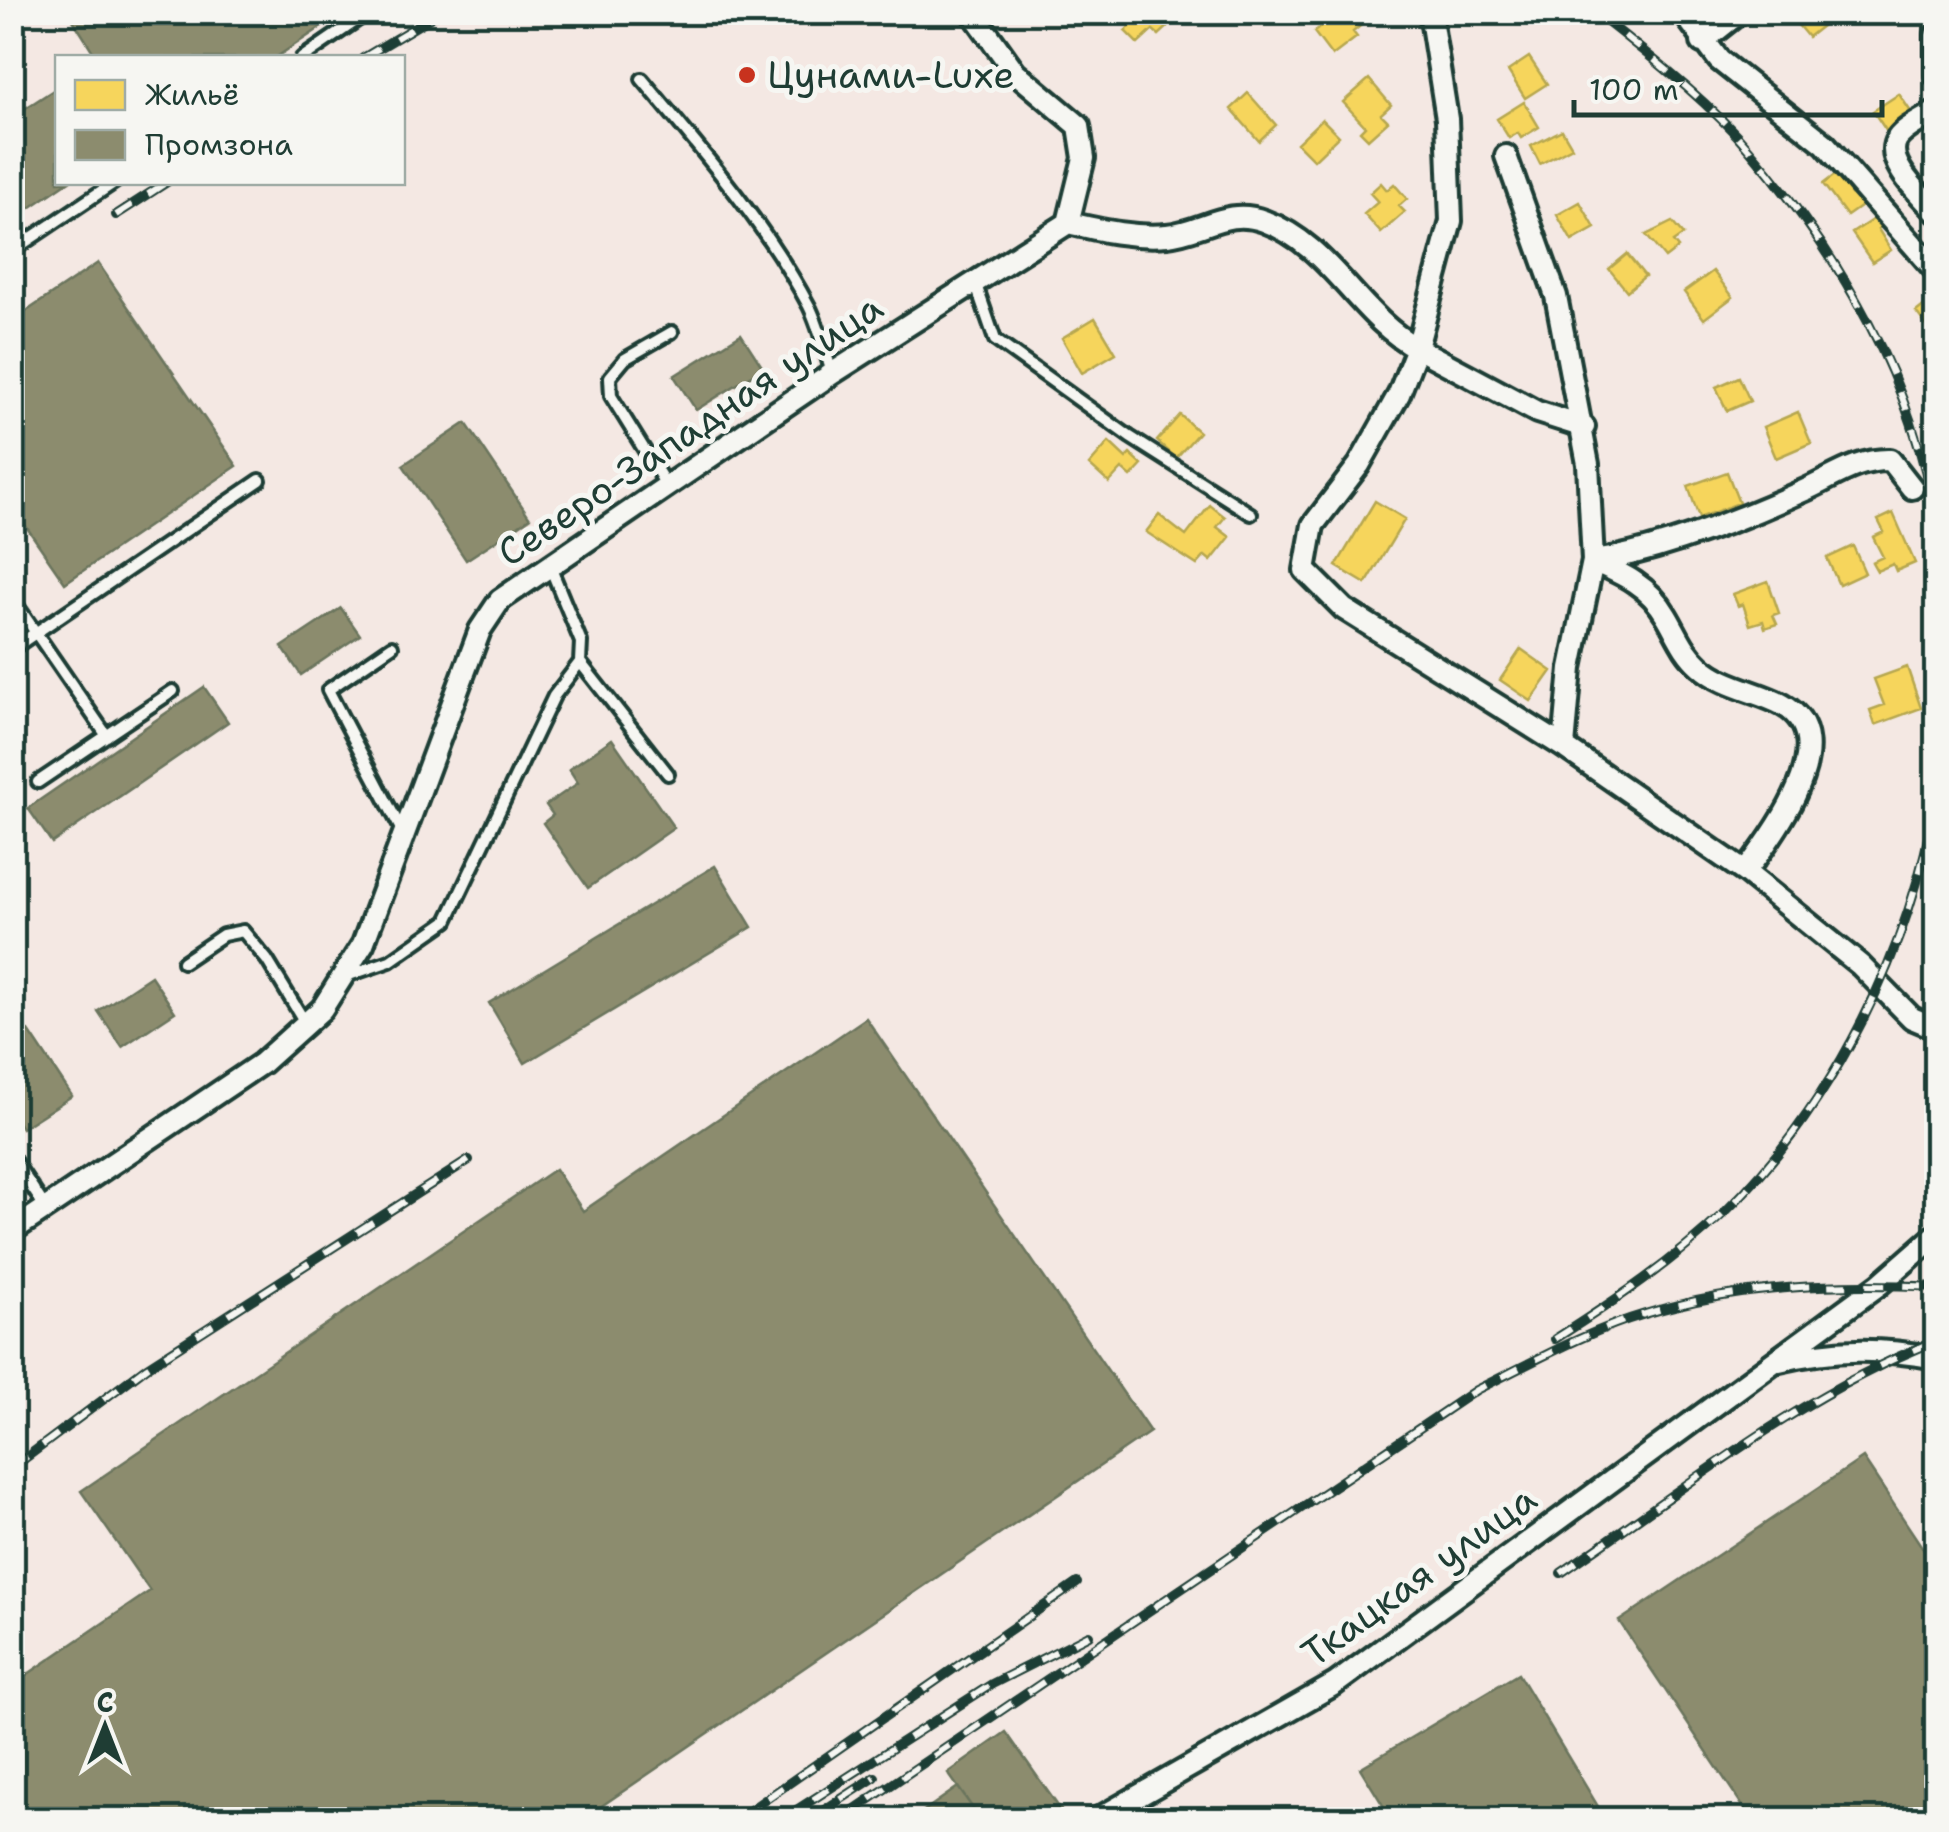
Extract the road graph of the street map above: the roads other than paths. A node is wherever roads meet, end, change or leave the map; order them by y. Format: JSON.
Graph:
{"nodes":[{"id":1,"x":370,"y":12,"type":"edge"},
{"id":2,"x":972,"y":12,"type":"edge"},
{"id":3,"x":1430,"y":12,"type":"edge"},
{"id":4,"x":1683,"y":12,"type":"edge"},
{"id":5,"x":1740,"y":12,"type":"edge"},
{"id":6,"x":1936,"y":35,"type":"edge"},
{"id":7,"x":1702,"y":42,"type":"junction"},
{"id":8,"x":306,"y":55,"type":"edge"},
{"id":9,"x":1936,"y":75,"type":"edge"},
{"id":10,"x":642,"y":79,"type":"dead end"},
{"id":11,"x":1936,"y":111,"type":"edge"},
{"id":12,"x":1506,"y":156,"type":"dead end"},
{"id":13,"x":110,"y":185,"type":"edge"},
{"id":14,"x":1936,"y":212,"type":"edge"},
{"id":15,"x":1068,"y":223,"type":"junction"},
{"id":16,"x":12,"y":250,"type":"edge"},
{"id":17,"x":1936,"y":271,"type":"edge"},
{"id":18,"x":976,"y":285,"type":"junction"},
{"id":19,"x":672,"y":332,"type":"dead end"},
{"id":20,"x":1416,"y":348,"type":"junction"},
{"id":21,"x":833,"y":374,"type":"junction"},
{"id":22,"x":1584,"y":427,"type":"junction"},
{"id":23,"x":260,"y":480,"type":"dead end"},
{"id":24,"x":668,"y":488,"type":"junction"},
{"id":25,"x":1912,"y":488,"type":"dead end"},
{"id":26,"x":1250,"y":514,"type":"dead end"},
{"id":27,"x":1593,"y":561,"type":"junction"},
{"id":28,"x":551,"y":568,"type":"junction"},
{"id":29,"x":12,"y":598,"type":"edge"},
{"id":30,"x":36,"y":633,"type":"junction"},
{"id":31,"x":392,"y":646,"type":"dead end"},
{"id":32,"x":12,"y":649,"type":"edge"},
{"id":33,"x":580,"y":662,"type":"junction"},
{"id":34,"x":174,"y":692,"type":"dead end"},
{"id":35,"x":107,"y":736,"type":"junction"},
{"id":36,"x":1564,"y":747,"type":"junction"},
{"id":37,"x":668,"y":774,"type":"dead end"},
{"id":38,"x":38,"y":782,"type":"dead end"},
{"id":39,"x":404,"y":834,"type":"junction"},
{"id":40,"x":1745,"y":872,"type":"junction"},
{"id":41,"x":183,"y":962,"type":"dead end"},
{"id":42,"x":346,"y":977,"type":"junction"},
{"id":43,"x":306,"y":1024,"type":"junction"},
{"id":44,"x":1936,"y":1028,"type":"edge"},
{"id":45,"x":12,"y":1156,"type":"edge"},
{"id":46,"x":46,"y":1208,"type":"junction"},
{"id":47,"x":12,"y":1231,"type":"edge"},
{"id":48,"x":1936,"y":1235,"type":"edge"},
{"id":49,"x":1936,"y":1358,"type":"edge"},
{"id":50,"x":1768,"y":1364,"type":"junction"},
{"id":51,"x":1096,"y":1820,"type":"edge"}],
"edges":[{"from":1,"to":8,"type":"lane"},
{"from":2,"to":15,"type":"street"},
{"from":3,"to":20,"type":"street"},
{"from":4,"to":7,"type":"street"},
{"from":5,"to":7,"type":"street"},
{"from":6,"to":9,"type":"street"},
{"from":7,"to":17,"type":"street"},
{"from":10,"to":21,"type":"lane"},
{"from":11,"to":14,"type":"street"},
{"from":12,"to":22,"type":"street"},
{"from":13,"to":16,"type":"lane"},
{"from":15,"to":18,"type":"street","name":"Северо-Западная улица"},
{"from":15,"to":20,"type":"street"},
{"from":18,"to":21,"type":"street","name":"Северо-Западная улица"},
{"from":18,"to":26,"type":"lane"},
{"from":19,"to":24,"type":"lane"},
{"from":20,"to":22,"type":"street"},
{"from":20,"to":36,"type":"street"},
{"from":21,"to":24,"type":"street","name":"Северо-Западная улица"},
{"from":22,"to":27,"type":"street"},
{"from":23,"to":30,"type":"lane"},
{"from":24,"to":28,"type":"street","name":"Северо-Западная улица"},
{"from":25,"to":27,"type":"street"},
{"from":27,"to":36,"type":"street"},
{"from":27,"to":40,"type":"street"},
{"from":28,"to":33,"type":"lane"},
{"from":28,"to":39,"type":"street","name":"Северо-Западная улица"},
{"from":29,"to":30,"type":"lane"},
{"from":30,"to":32,"type":"lane"},
{"from":30,"to":35,"type":"lane"},
{"from":31,"to":39,"type":"lane"},
{"from":33,"to":37,"type":"lane"},
{"from":33,"to":42,"type":"lane"},
{"from":34,"to":35,"type":"lane"},
{"from":35,"to":38,"type":"lane"},
{"from":36,"to":40,"type":"street"},
{"from":39,"to":42,"type":"street","name":"Северо-Западная улица"},
{"from":40,"to":44,"type":"street"},
{"from":41,"to":43,"type":"lane"},
{"from":42,"to":43,"type":"street","name":"Северо-Западная улица"},
{"from":43,"to":46,"type":"street","name":"Северо-Западная улица"},
{"from":45,"to":46,"type":"lane"},
{"from":46,"to":47,"type":"street","name":"Северо-Западная улица"},
{"from":48,"to":50,"type":"street","name":"Ткацкая улица"},
{"from":49,"to":50,"type":"street","name":"Ткацкая улица"},
{"from":50,"to":51,"type":"street","name":"Ткацкая улица"}]}
